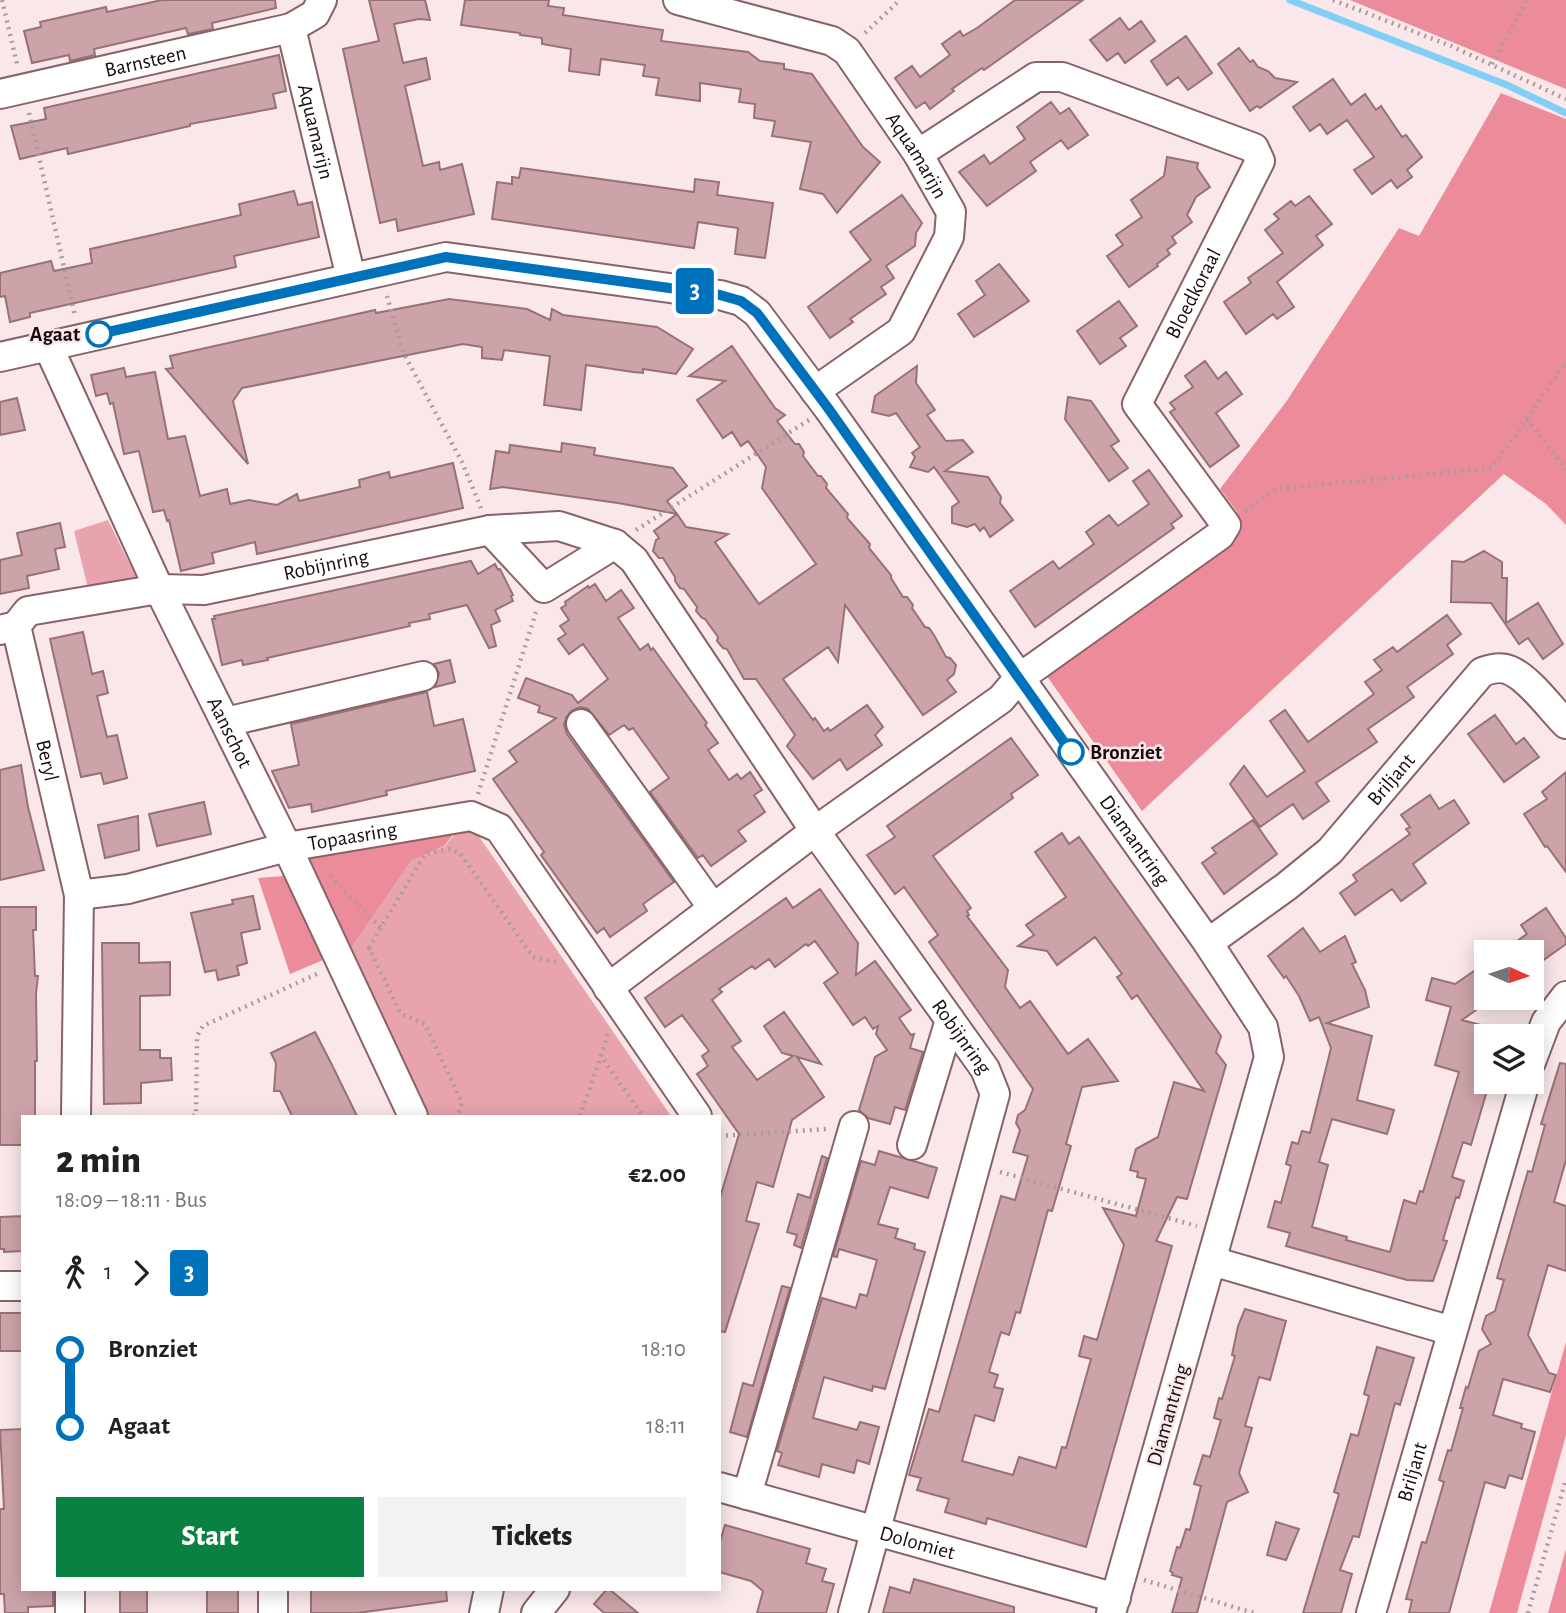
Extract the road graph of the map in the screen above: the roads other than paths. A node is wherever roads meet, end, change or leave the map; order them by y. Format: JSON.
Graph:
{"nodes":[{"id":1,"x":322,"y":0,"type":"edge"},
{"id":2,"x":678,"y":0,"type":"edge"},
{"id":3,"x":291,"y":28,"type":"junction"},
{"id":4,"x":12,"y":92,"type":"edge"},
{"id":5,"x":918,"y":153,"type":"junction"},
{"id":6,"x":351,"y":278,"type":"junction"},
{"id":7,"x":48,"y":346,"type":"junction"},
{"id":8,"x":0,"y":357,"type":"edge"},
{"id":9,"x":822,"y":400,"type":"junction"},
{"id":10,"x":490,"y":530,"type":"junction"},
{"id":11,"x":615,"y":544,"type":"junction"},
{"id":12,"x":159,"y":589,"type":"junction"},
{"id":13,"x":8,"y":628,"type":"edge"},
{"id":14,"x":424,"y":676,"type":"dead end"},
{"id":15,"x":1018,"y":679,"type":"junction"},
{"id":16,"x":226,"y":722,"type":"junction"},
{"id":17,"x":581,"y":724,"type":"dead end"},
{"id":18,"x":1566,"y":724,"type":"edge"},
{"id":19,"x":815,"y":831,"type":"junction"},
{"id":20,"x":294,"y":846,"type":"junction"},
{"id":21,"x":79,"y":895,"type":"junction"},
{"id":22,"x":713,"y":908,"type":"junction"},
{"id":23,"x":1208,"y":943,"type":"junction"},
{"id":24,"x":608,"y":988,"type":"junction"},
{"id":25,"x":1566,"y":996,"type":"edge"},
{"id":26,"x":950,"y":1020,"type":"junction"},
{"id":27,"x":1544,"y":1026,"type":"edge"},
{"id":28,"x":1521,"y":1094,"type":"edge"},
{"id":29,"x":76,"y":1115,"type":"edge"},
{"id":30,"x":413,"y":1115,"type":"edge"},
{"id":31,"x":696,"y":1115,"type":"edge"},
{"id":32,"x":855,"y":1126,"type":"dead end"},
{"id":33,"x":912,"y":1145,"type":"dead end"},
{"id":34,"x":1212,"y":1261,"type":"junction"},
{"id":35,"x":0,"y":1286,"type":"edge"},
{"id":36,"x":21,"y":1286,"type":"edge"},
{"id":37,"x":1452,"y":1331,"type":"junction"},
{"id":38,"x":721,"y":1488,"type":"edge"},
{"id":39,"x":747,"y":1495,"type":"junction"},
{"id":40,"x":874,"y":1532,"type":"junction"},
{"id":41,"x":70,"y":1591,"type":"edge"},
{"id":42,"x":273,"y":1591,"type":"edge"},
{"id":43,"x":489,"y":1591,"type":"edge"},
{"id":44,"x":553,"y":1591,"type":"edge"},
{"id":45,"x":1117,"y":1595,"type":"edge"},
{"id":46,"x":70,"y":1613,"type":"edge"},
{"id":47,"x":273,"y":1613,"type":"edge"},
{"id":48,"x":484,"y":1613,"type":"edge"},
{"id":49,"x":536,"y":1613,"type":"edge"},
{"id":50,"x":853,"y":1613,"type":"edge"},
{"id":51,"x":1371,"y":1613,"type":"edge"}],
"edges":[{"from":1,"to":3,"type":"street"},
{"from":2,"to":5,"type":"street","name":"Aquamarijn"},
{"from":3,"to":4,"type":"street","name":"Barnsteen"},
{"from":3,"to":6,"type":"street","name":"Aquamarijn"},
{"from":5,"to":9,"type":"street","name":"Aquamarijn"},
{"from":5,"to":15,"type":"street","name":"Bloedkoraal"},
{"from":6,"to":7,"type":"street","name":"Diamantring"},
{"from":6,"to":9,"type":"street","name":"Diamantring"},
{"from":7,"to":8,"type":"street","name":"Diamantring"},
{"from":7,"to":12,"type":"street","name":"Aanschot"},
{"from":9,"to":15,"type":"street","name":"Diamantring"},
{"from":10,"to":11,"type":"street","name":"Robijnring"},
{"from":10,"to":11,"type":"street"},
{"from":10,"to":12,"type":"street","name":"Robijnring"},
{"from":11,"to":19,"type":"street","name":"Robijnring"},
{"from":12,"to":13,"type":"street","name":"Beryl"},
{"from":12,"to":16,"type":"street","name":"Aanschot"},
{"from":13,"to":21,"type":"street","name":"Beryl"},
{"from":14,"to":16,"type":"street"},
{"from":15,"to":19,"type":"street"},
{"from":15,"to":23,"type":"street","name":"Diamantring"},
{"from":16,"to":20,"type":"street","name":"Aanschot"},
{"from":17,"to":22,"type":"street"},
{"from":18,"to":23,"type":"street","name":"Briljant"},
{"from":19,"to":22,"type":"street"},
{"from":19,"to":26,"type":"street","name":"Robijnring"},
{"from":20,"to":21,"type":"street","name":"Topaasring"},
{"from":20,"to":24,"type":"street","name":"Topaasring"},
{"from":20,"to":30,"type":"street","name":"Aanschot"},
{"from":21,"to":29,"type":"street"},
{"from":22,"to":24,"type":"street"},
{"from":23,"to":34,"type":"street","name":"Diamantring"},
{"from":24,"to":31,"type":"street"},
{"from":25,"to":27,"type":"street"},
{"from":26,"to":33,"type":"street"},
{"from":26,"to":40,"type":"street","name":"Robijnring"},
{"from":28,"to":37,"type":"street","name":"Briljant"},
{"from":32,"to":39,"type":"street"},
{"from":34,"to":37,"type":"street"},
{"from":34,"to":45,"type":"street","name":"Diamantring"},
{"from":35,"to":36,"type":"street"},
{"from":37,"to":51,"type":"street","name":"Briljant"},
{"from":38,"to":39,"type":"street","name":"Dolomiet"},
{"from":39,"to":40,"type":"street","name":"Dolomiet"},
{"from":40,"to":45,"type":"street","name":"Dolomiet"},
{"from":40,"to":50,"type":"street","name":"Robijnring"},
{"from":41,"to":46,"type":"street"},
{"from":42,"to":47,"type":"street"},
{"from":43,"to":48,"type":"street"},
{"from":44,"to":49,"type":"street"}]}
